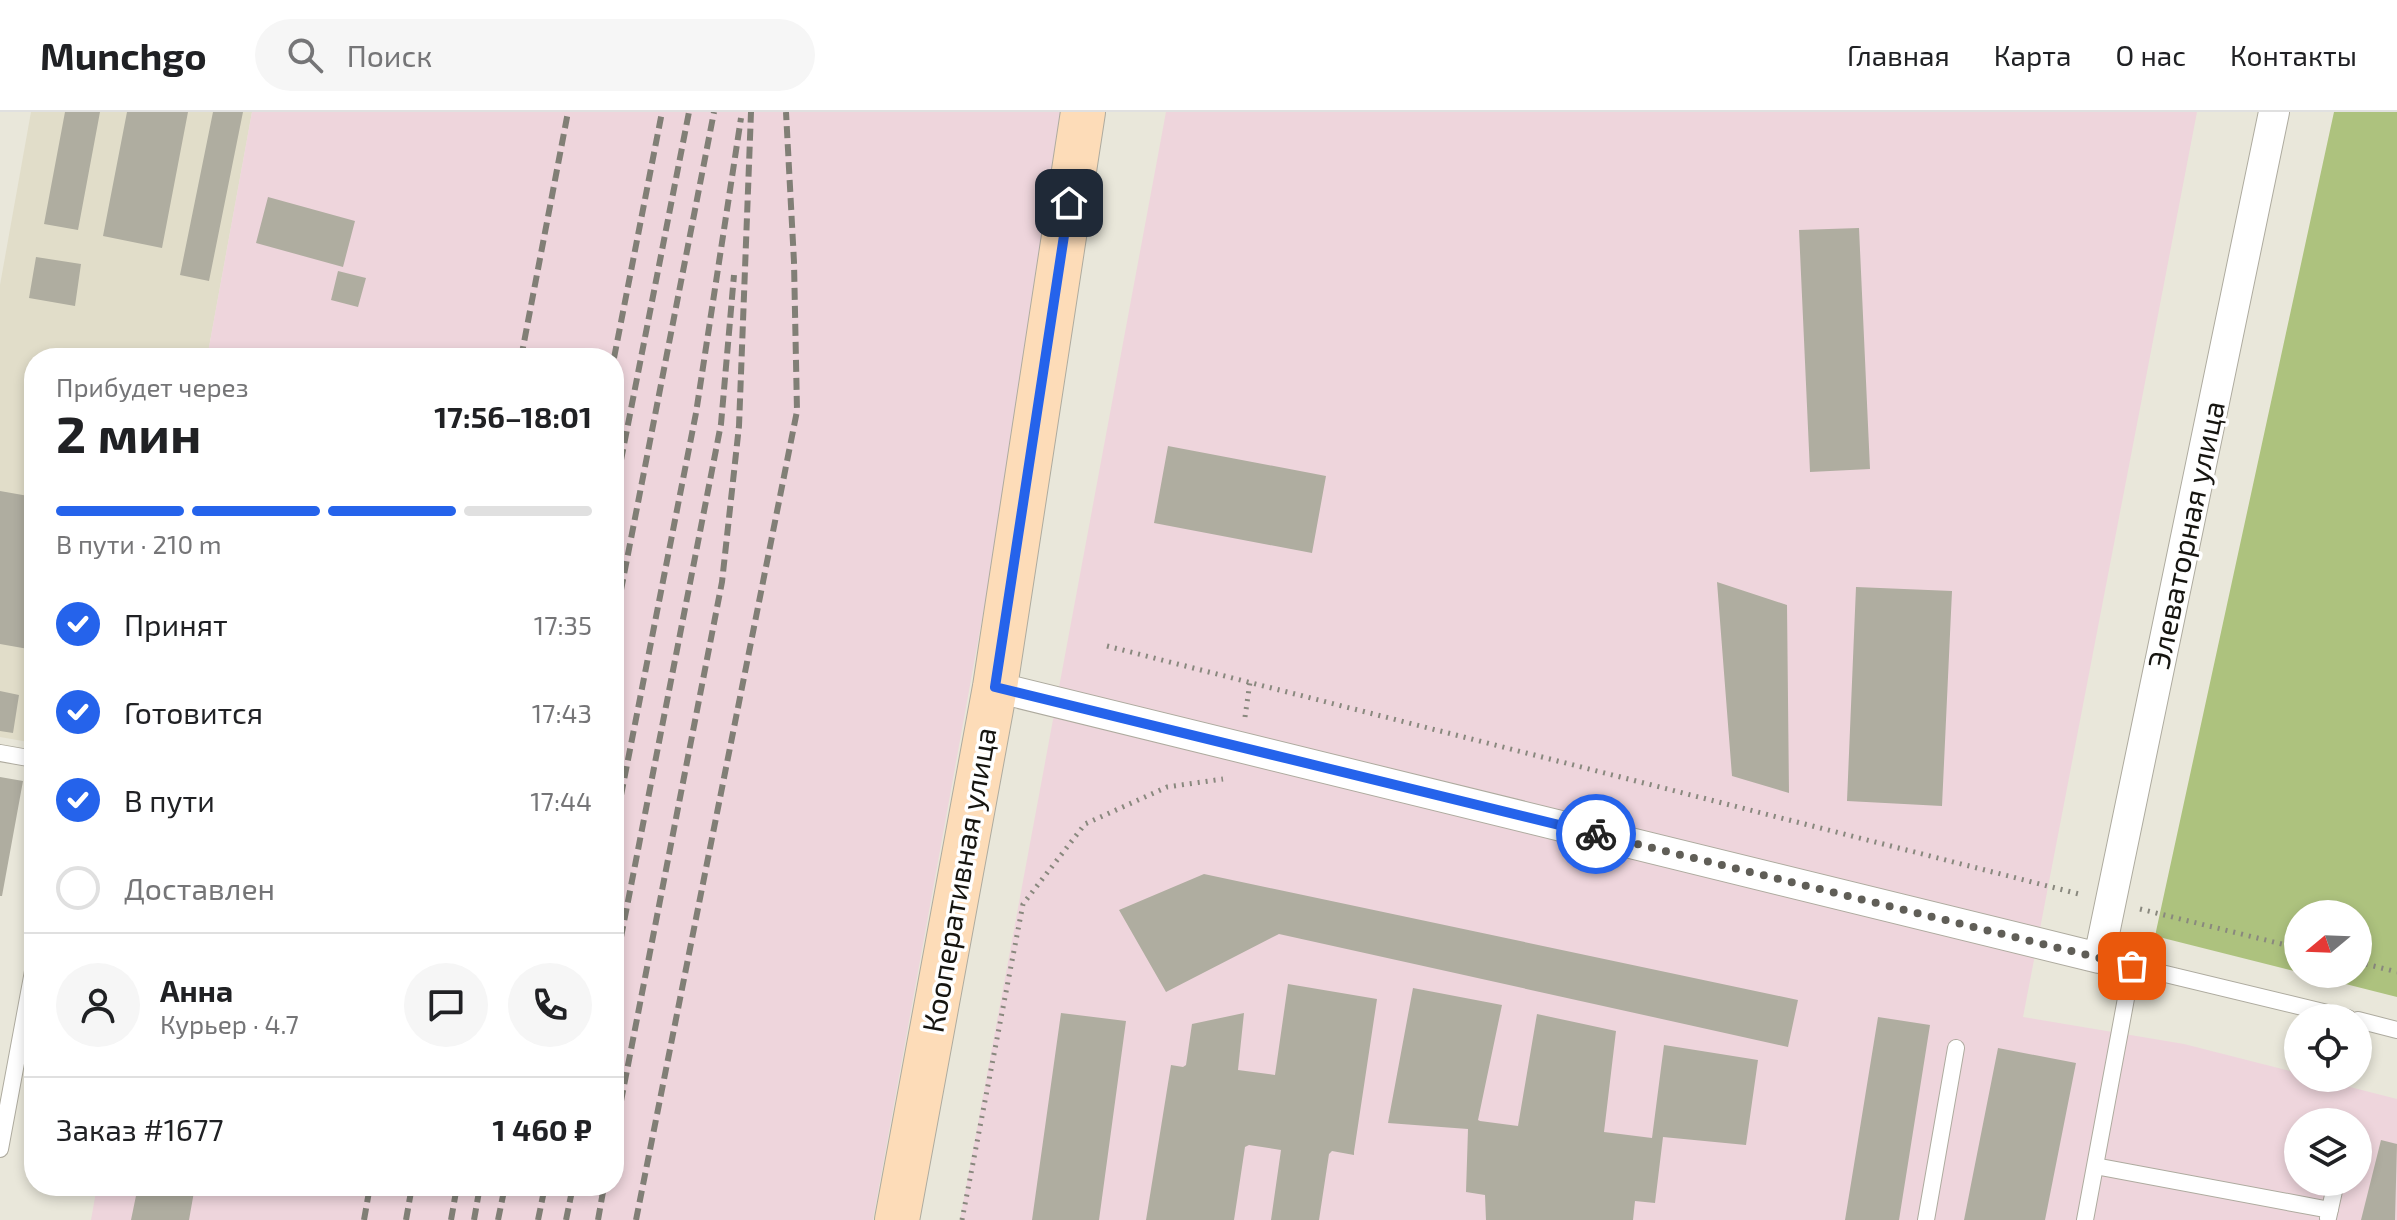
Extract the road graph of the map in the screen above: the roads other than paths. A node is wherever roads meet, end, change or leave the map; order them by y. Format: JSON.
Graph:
{"nodes":[{"id":1,"x":1083,"y":112,"type":"edge"},
{"id":2,"x":2274,"y":112,"type":"edge"},
{"id":3,"x":995,"y":687,"type":"junction"},
{"id":4,"x":0,"y":753,"type":"edge"},
{"id":5,"x":24,"y":757,"type":"edge"},
{"id":6,"x":2099,"y":958,"type":"junction"},
{"id":7,"x":2132,"y":966,"type":"junction"},
{"id":8,"x":2290,"y":1004,"type":"edge"},
{"id":9,"x":24,"y":1020,"type":"edge"},
{"id":10,"x":2372,"y":1024,"type":"edge"},
{"id":11,"x":2397,"y":1030,"type":"edge"},
{"id":12,"x":1956,"y":1048,"type":"dead end"},
{"id":13,"x":0,"y":1149,"type":"edge"},
{"id":14,"x":2095,"y":1166,"type":"junction"},
{"id":15,"x":2329,"y":1215,"type":"edge"},
{"id":16,"x":897,"y":1220,"type":"edge"},
{"id":17,"x":1926,"y":1220,"type":"edge"},
{"id":18,"x":2085,"y":1220,"type":"edge"}],
"edges":[{"from":1,"to":3,"type":"main road","name":"Кооперативная улица"},
{"from":2,"to":6,"type":"street","name":"Элеваторная улица"},
{"from":3,"to":6,"type":"street"},
{"from":3,"to":16,"type":"main road","name":"Кооперативная улица"},
{"from":4,"to":5,"type":"lane"},
{"from":6,"to":7,"type":"lane"},
{"from":7,"to":8,"type":"lane"},
{"from":7,"to":14,"type":"lane"},
{"from":9,"to":13,"type":"lane"},
{"from":10,"to":11,"type":"lane"},
{"from":12,"to":17,"type":"lane"},
{"from":14,"to":15,"type":"lane"},
{"from":14,"to":18,"type":"lane"}]}
